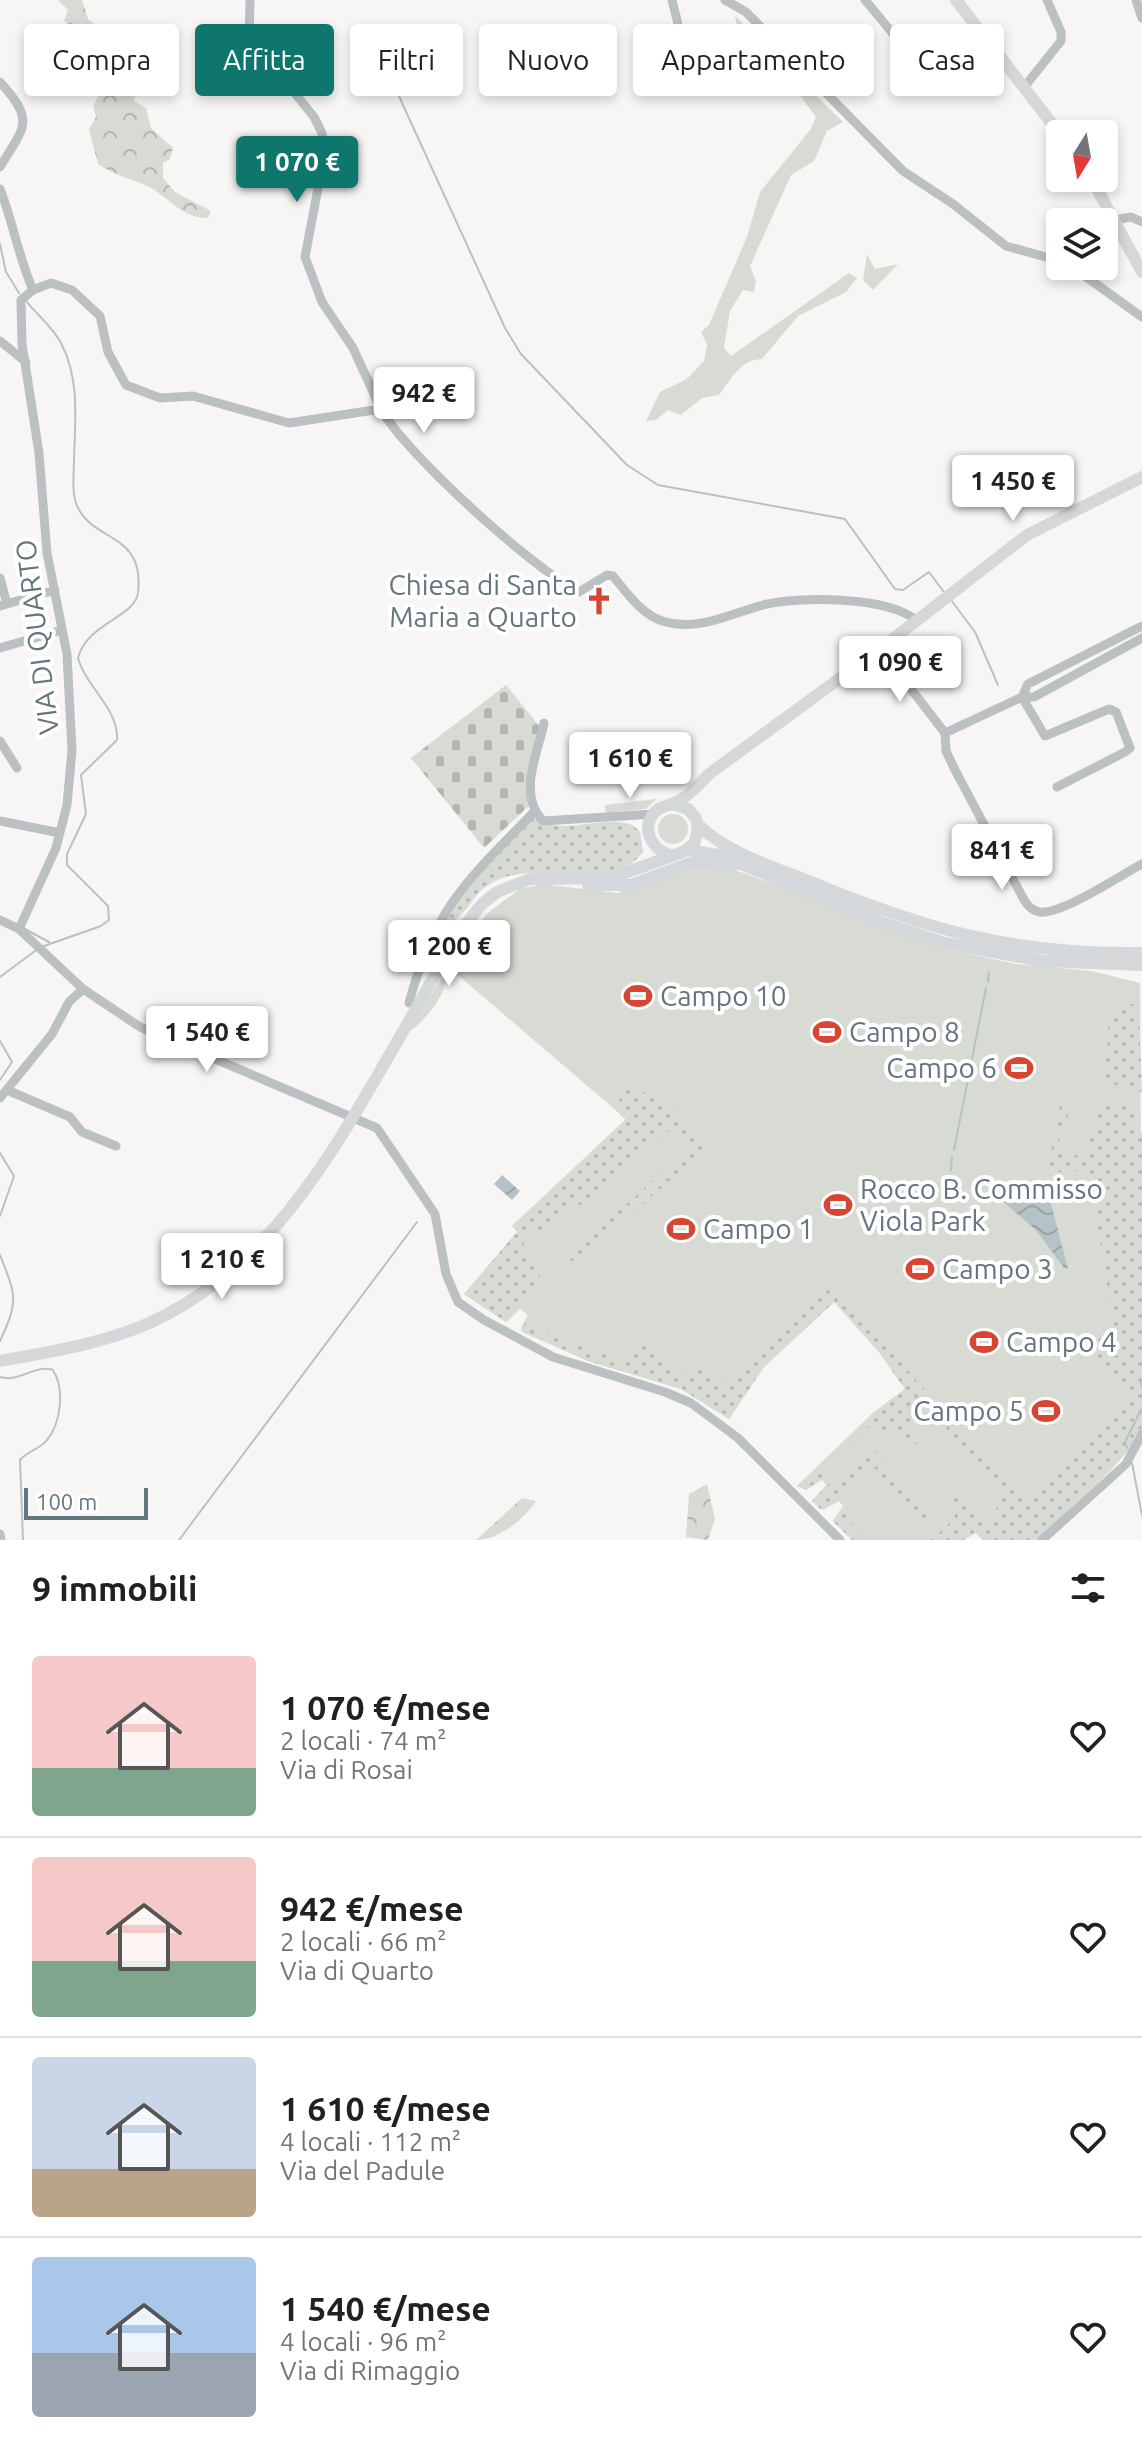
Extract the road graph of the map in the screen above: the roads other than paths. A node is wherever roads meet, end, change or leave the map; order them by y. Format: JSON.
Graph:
{"nodes":[{"id":1,"x":250,"y":0,"type":"edge"},
{"id":2,"x":672,"y":0,"type":"edge"},
{"id":3,"x":725,"y":0,"type":"edge"},
{"id":4,"x":865,"y":0,"type":"edge"},
{"id":5,"x":956,"y":0,"type":"edge"},
{"id":6,"x":1047,"y":0,"type":"edge"},
{"id":7,"x":1136,"y":0,"type":"edge"},
{"id":8,"x":1142,"y":18,"type":"edge"},
{"id":9,"x":678,"y":24,"type":"edge"},
{"id":10,"x":890,"y":30,"type":"edge"},
{"id":11,"x":0,"y":82,"type":"edge"},
{"id":12,"x":1025,"y":86,"type":"junction"},
{"id":13,"x":1050,"y":120,"type":"edge"},
{"id":14,"x":0,"y":167,"type":"edge"},
{"id":15,"x":0,"y":189,"type":"edge"},
{"id":16,"x":1118,"y":219,"type":"edge"},
{"id":17,"x":1142,"y":222,"type":"edge"},
{"id":18,"x":1118,"y":226,"type":"edge"},
{"id":19,"x":1046,"y":257,"type":"edge"},
{"id":20,"x":1142,"y":272,"type":"edge"},
{"id":21,"x":1090,"y":280,"type":"edge"},
{"id":22,"x":33,"y":290,"type":"junction"},
{"id":23,"x":1142,"y":317,"type":"edge"},
{"id":24,"x":0,"y":341,"type":"edge"},
{"id":25,"x":26,"y":362,"type":"junction"},
{"id":26,"x":381,"y":409,"type":"junction"},
{"id":27,"x":1142,"y":477,"type":"edge"},
{"id":28,"x":0,"y":578,"type":"edge"},
{"id":29,"x":55,"y":590,"type":"junction"},
{"id":30,"x":3,"y":605,"type":"edge"},
{"id":31,"x":917,"y":621,"type":"junction"},
{"id":32,"x":1142,"y":626,"type":"edge"},
{"id":33,"x":62,"y":630,"type":"junction"},
{"id":34,"x":1142,"y":638,"type":"edge"},
{"id":35,"x":0,"y":648,"type":"edge"},
{"id":36,"x":880,"y":649,"type":"junction"},
{"id":37,"x":1022,"y":697,"type":"junction"},
{"id":38,"x":544,"y":723,"type":"dead end"},
{"id":39,"x":945,"y":733,"type":"junction"},
{"id":40,"x":0,"y":741,"type":"edge"},
{"id":41,"x":17,"y":768,"type":"dead end"},
{"id":42,"x":700,"y":784,"type":"junction"},
{"id":43,"x":1057,"y":787,"type":"dead end"},
{"id":44,"x":672,"y":804,"type":"junction"},
{"id":45,"x":535,"y":810,"type":"junction"},
{"id":46,"x":691,"y":812,"type":"junction"},
{"id":47,"x":654,"y":814,"type":"junction"},
{"id":48,"x":609,"y":818,"type":"junction"},
{"id":49,"x":0,"y":821,"type":"edge"},
{"id":50,"x":698,"y":825,"type":"junction"},
{"id":51,"x":60,"y":833,"type":"junction"},
{"id":52,"x":649,"y":835,"type":"junction"},
{"id":53,"x":687,"y":850,"type":"junction"},
{"id":54,"x":670,"y":855,"type":"junction"},
{"id":55,"x":1142,"y":864,"type":"edge"},
{"id":56,"x":637,"y":869,"type":"junction"},
{"id":57,"x":752,"y":870,"type":"junction"},
{"id":58,"x":566,"y":878,"type":"junction"},
{"id":59,"x":0,"y":920,"type":"edge"},
{"id":60,"x":19,"y":929,"type":"junction"},
{"id":61,"x":1142,"y":953,"type":"edge"},
{"id":62,"x":1142,"y":965,"type":"edge"},
{"id":63,"x":83,"y":989,"type":"junction"},
{"id":64,"x":409,"y":1003,"type":"dead end"},
{"id":65,"x":3,"y":1094,"type":"edge"},
{"id":66,"x":352,"y":1117,"type":"junction"},
{"id":67,"x":116,"y":1146,"type":"dead end"},
{"id":68,"x":2,"y":1361,"type":"edge"},
{"id":69,"x":1142,"y":1434,"type":"edge"},
{"id":70,"x":0,"y":1534,"type":"edge"},
{"id":71,"x":1,"y":1540,"type":"edge"},
{"id":72,"x":840,"y":1540,"type":"edge"},
{"id":73,"x":1042,"y":1540,"type":"edge"}],
"edges":[{"from":1,"to":26,"type":"street"},
{"from":2,"to":9,"type":"street"},
{"from":3,"to":19,"type":"street"},
{"from":4,"to":10,"type":"street"},
{"from":5,"to":12,"type":"main road"},
{"from":6,"to":12,"type":"street"},
{"from":7,"to":8,"type":"street"},
{"from":11,"to":14,"type":"street"},
{"from":12,"to":13,"type":"main road"},
{"from":15,"to":22,"type":"street"},
{"from":16,"to":17,"type":"street"},
{"from":18,"to":20,"type":"main road"},
{"from":21,"to":23,"type":"street"},
{"from":22,"to":25,"type":"street","name":"VIA DI QUARTO"},
{"from":22,"to":26,"type":"street"},
{"from":24,"to":25,"type":"street"},
{"from":25,"to":29,"type":"street","name":"VIA DI QUARTO"},
{"from":26,"to":31,"type":"street"},
{"from":27,"to":31,"type":"main road"},
{"from":28,"to":30,"type":"street"},
{"from":29,"to":30,"type":"street"},
{"from":29,"to":33,"type":"street","name":"VIA DI QUARTO"},
{"from":31,"to":36,"type":"main road"},
{"from":32,"to":37,"type":"street"},
{"from":33,"to":35,"type":"street"},
{"from":33,"to":51,"type":"street","name":"VIA DI QUARTO"},
{"from":34,"to":37,"type":"street"},
{"from":36,"to":39,"type":"street"},
{"from":36,"to":42,"type":"main road"},
{"from":37,"to":39,"type":"street"},
{"from":37,"to":43,"type":"street"},
{"from":38,"to":45,"type":"street"},
{"from":39,"to":55,"type":"street"},
{"from":40,"to":41,"type":"street"},
{"from":42,"to":44,"type":"main road"},
{"from":42,"to":46,"type":"main road"},
{"from":44,"to":46,"type":"main road"},
{"from":44,"to":47,"type":"main road"},
{"from":45,"to":48,"type":"street"},
{"from":45,"to":64,"type":"street"},
{"from":46,"to":50,"type":"main road"},
{"from":47,"to":48,"type":"street"},
{"from":47,"to":52,"type":"main road"},
{"from":48,"to":52,"type":"street"},
{"from":49,"to":51,"type":"street"},
{"from":50,"to":53,"type":"main road"},
{"from":50,"to":61,"type":"main road"},
{"from":51,"to":60,"type":"street","name":"VIA DI QUARTO"},
{"from":52,"to":54,"type":"main road"},
{"from":52,"to":56,"type":"main road"},
{"from":53,"to":54,"type":"main road"},
{"from":53,"to":57,"type":"main road"},
{"from":54,"to":56,"type":"main road"},
{"from":56,"to":58,"type":"main road"},
{"from":57,"to":58,"type":"main road"},
{"from":57,"to":62,"type":"main road"},
{"from":58,"to":66,"type":"main road"},
{"from":59,"to":60,"type":"street"},
{"from":60,"to":63,"type":"street"},
{"from":63,"to":65,"type":"street"},
{"from":63,"to":66,"type":"street"},
{"from":65,"to":67,"type":"street"},
{"from":66,"to":68,"type":"main road"},
{"from":66,"to":72,"type":"street"},
{"from":69,"to":73,"type":"street"},
{"from":70,"to":71,"type":"street"}]}
